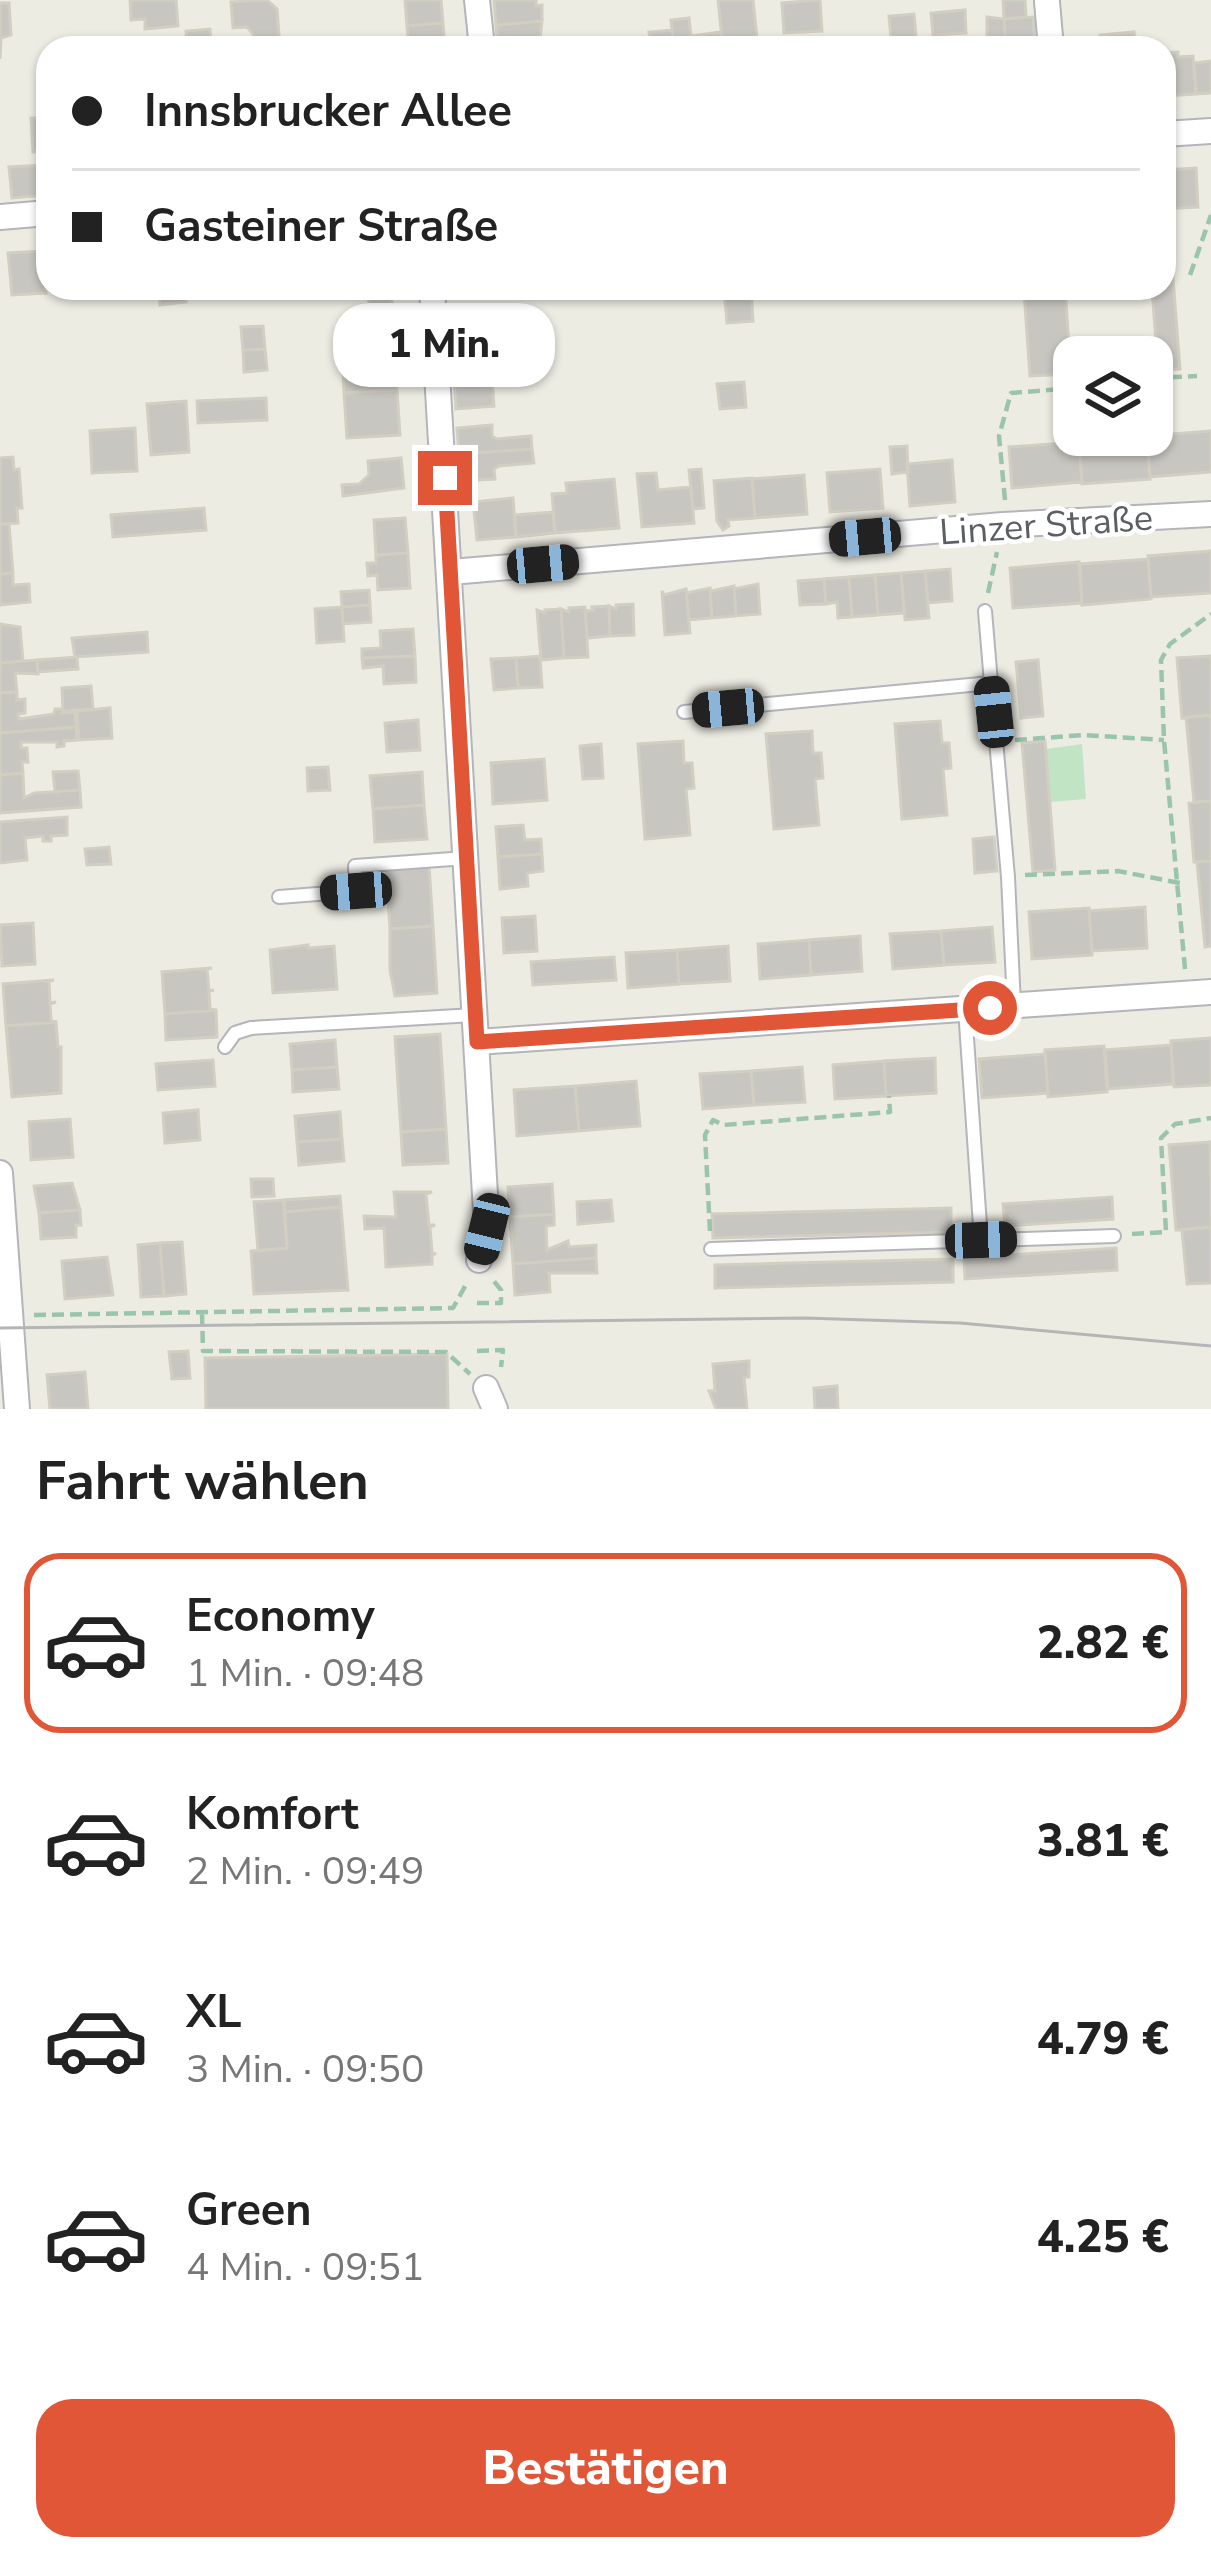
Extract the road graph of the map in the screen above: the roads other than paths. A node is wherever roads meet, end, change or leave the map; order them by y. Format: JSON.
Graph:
{"nodes":[{"id":1,"x":477,"y":0,"type":"edge"},
{"id":2,"x":1047,"y":2,"type":"edge"},
{"id":3,"x":481,"y":36,"type":"edge"},
{"id":4,"x":1051,"y":36,"type":"edge"},
{"id":5,"x":1211,"y":130,"type":"edge"},
{"id":6,"x":1176,"y":133,"type":"edge"},
{"id":7,"x":36,"y":214,"type":"edge"},
{"id":8,"x":0,"y":217,"type":"edge"},
{"id":9,"x":433,"y":300,"type":"edge"},
{"id":10,"x":1211,"y":514,"type":"edge"},
{"id":11,"x":451,"y":572,"type":"junction"},
{"id":12,"x":985,"y":611,"type":"road end"},
{"id":13,"x":991,"y":683,"type":"junction"},
{"id":14,"x":684,"y":712,"type":"dead end"},
{"id":15,"x":467,"y":858,"type":"junction"},
{"id":16,"x":279,"y":897,"type":"dead end"},
{"id":17,"x":1199,"y":993,"type":"edge"},
{"id":18,"x":1014,"y":1006,"type":"junction"},
{"id":19,"x":965,"y":1009,"type":"junction"},
{"id":20,"x":476,"y":1015,"type":"junction"},
{"id":21,"x":477,"y":1042,"type":"junction"},
{"id":22,"x":225,"y":1047,"type":"dead end"},
{"id":23,"x":0,"y":1173,"type":"edge"},
{"id":24,"x":1114,"y":1236,"type":"road end"},
{"id":25,"x":981,"y":1240,"type":"junction"},
{"id":26,"x":710,"y":1249,"type":"road end"},
{"id":27,"x":479,"y":1260,"type":"road end"},
{"id":28,"x":16,"y":1409,"type":"edge"}],
"edges":[{"from":1,"to":3,"type":"street"},
{"from":2,"to":4,"type":"street"},
{"from":5,"to":6,"type":"street"},
{"from":7,"to":8,"type":"street"},
{"from":9,"to":11,"type":"street"},
{"from":10,"to":11,"type":"street","name":"Linzer Straße"},
{"from":11,"to":15,"type":"street"},
{"from":12,"to":13,"type":"lane"},
{"from":13,"to":14,"type":"lane"},
{"from":13,"to":18,"type":"lane"},
{"from":15,"to":16,"type":"lane"},
{"from":15,"to":20,"type":"street"},
{"from":17,"to":18,"type":"street"},
{"from":18,"to":19,"type":"street"},
{"from":19,"to":21,"type":"street"},
{"from":19,"to":25,"type":"lane"},
{"from":20,"to":21,"type":"street"},
{"from":20,"to":22,"type":"lane"},
{"from":21,"to":27,"type":"street"},
{"from":23,"to":28,"type":"street"},
{"from":24,"to":25,"type":"lane"},
{"from":25,"to":26,"type":"lane"}]}
